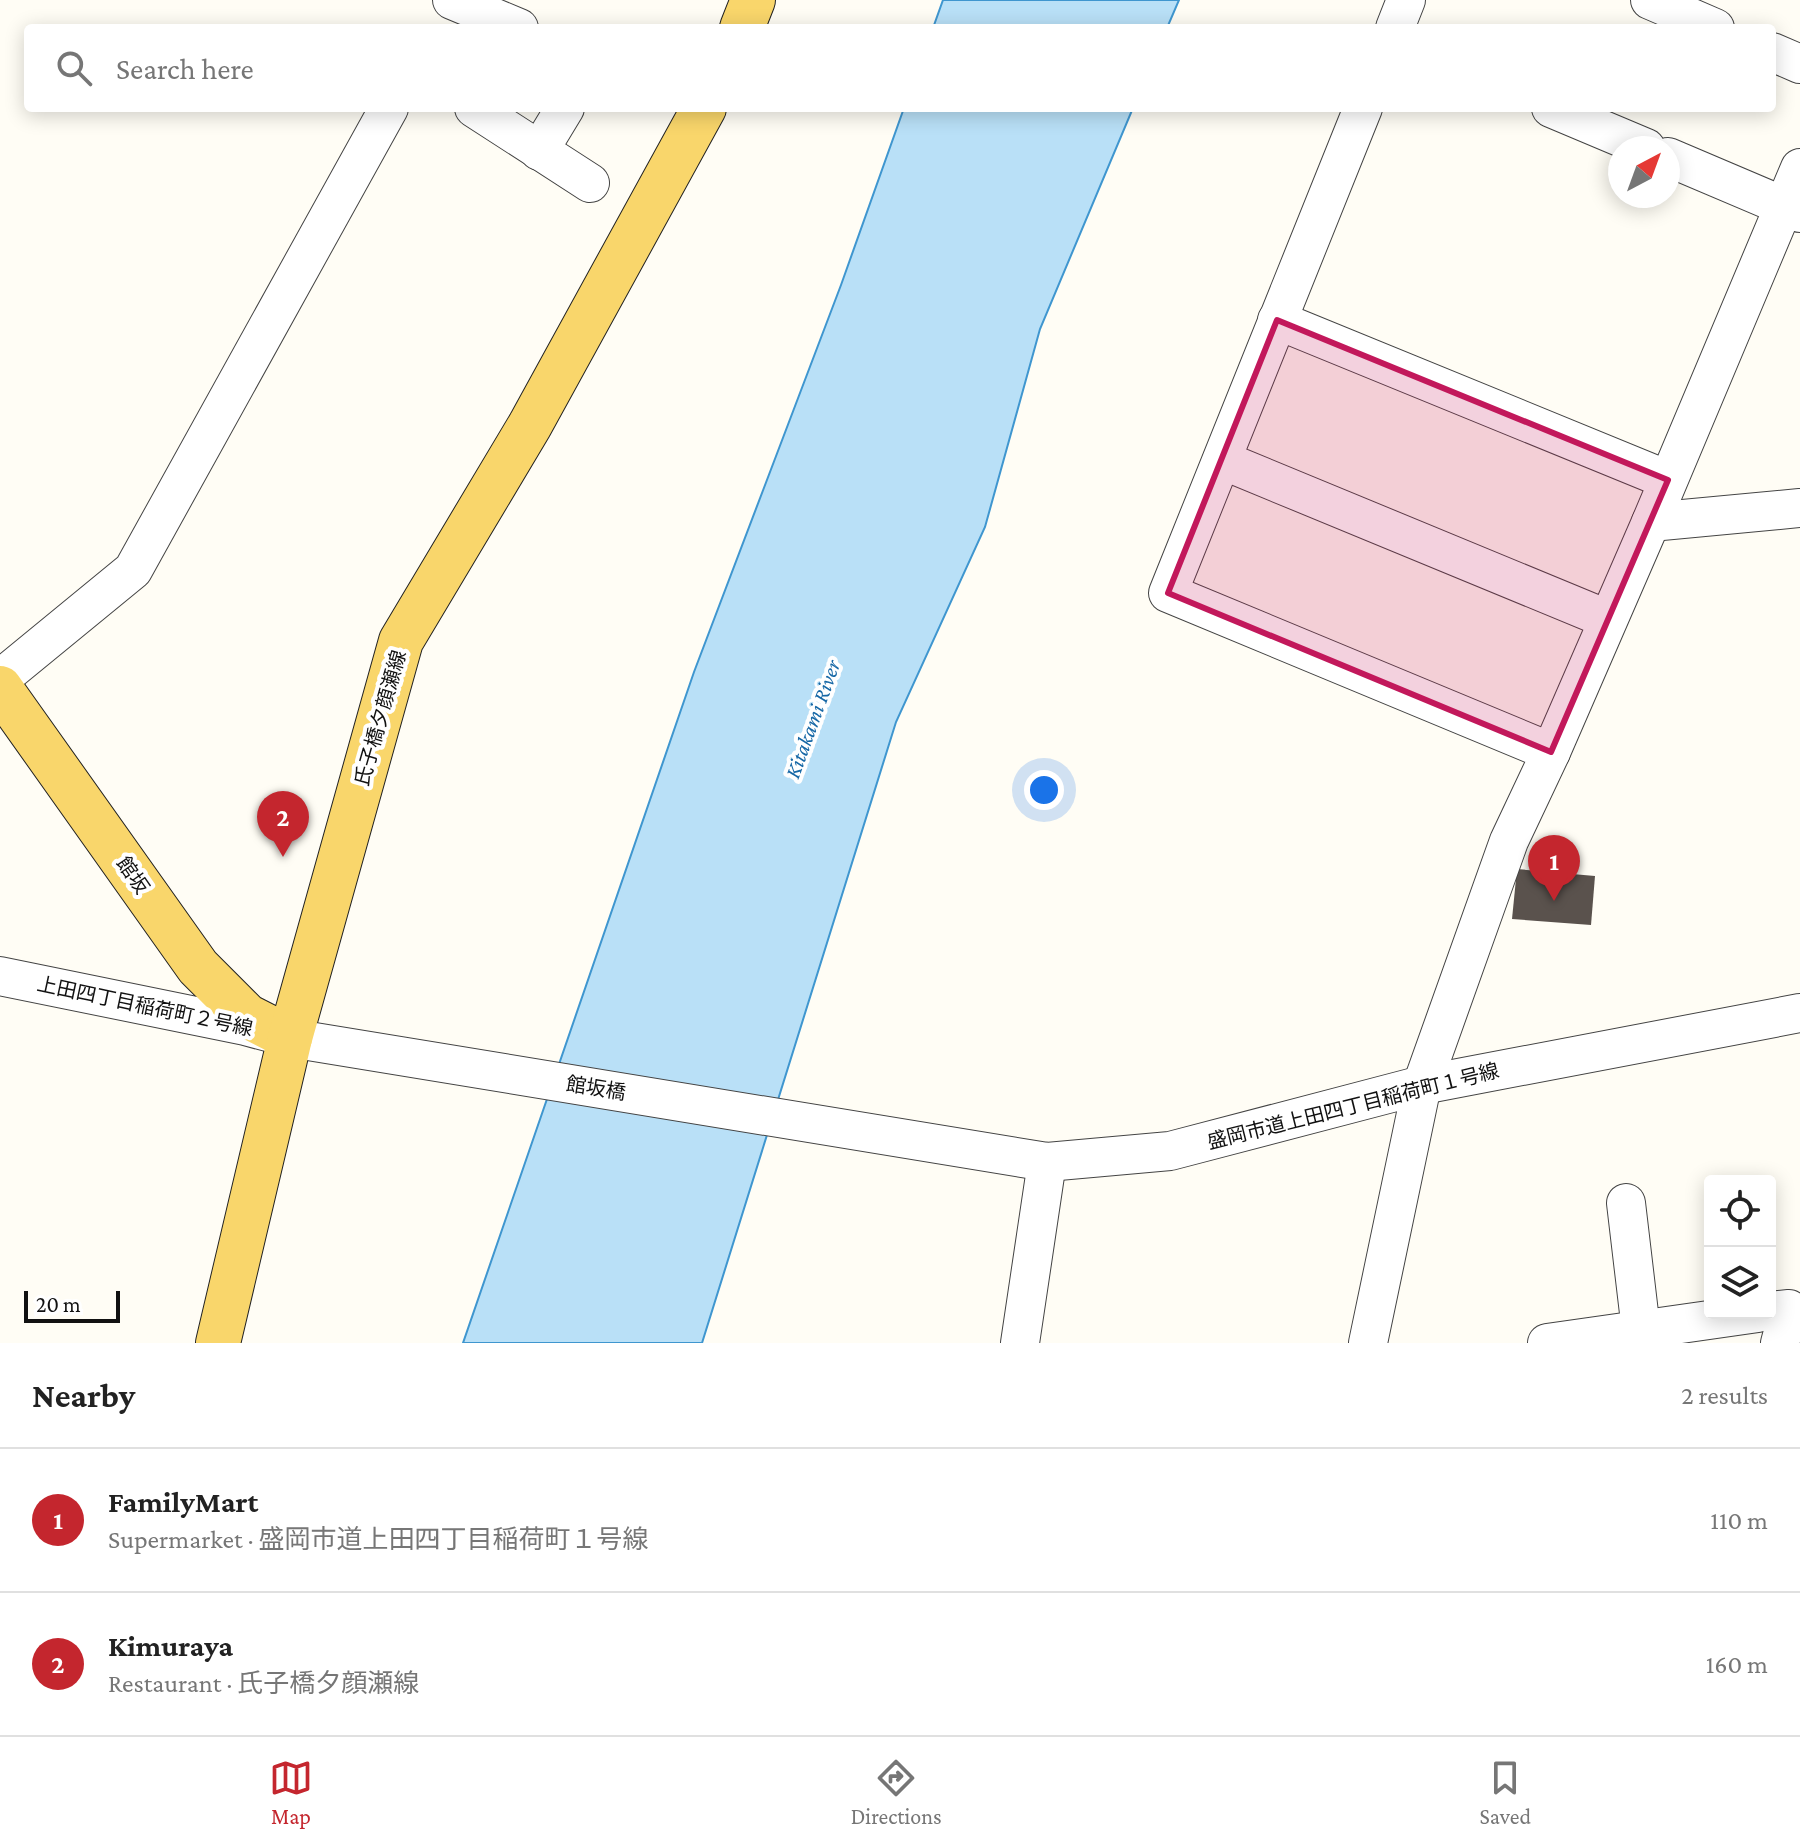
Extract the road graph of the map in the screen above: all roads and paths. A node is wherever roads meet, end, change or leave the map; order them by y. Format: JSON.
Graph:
{"nodes":[{"id":1,"x":452,"y":0,"type":"edge"},
{"id":2,"x":753,"y":0,"type":"edge"},
{"id":3,"x":1406,"y":0,"type":"edge"},
{"id":4,"x":1650,"y":0,"type":"edge"},
{"id":5,"x":509,"y":24,"type":"edge"},
{"id":6,"x":744,"y":24,"type":"edge"},
{"id":7,"x":1397,"y":24,"type":"edge"},
{"id":8,"x":1706,"y":24,"type":"edge"},
{"id":9,"x":1776,"y":54,"type":"edge"},
{"id":10,"x":1800,"y":64,"type":"edge"},
{"id":11,"x":387,"y":112,"type":"edge"},
{"id":12,"x":480,"y":112,"type":"edge"},
{"id":13,"x":563,"y":112,"type":"edge"},
{"id":14,"x":702,"y":112,"type":"edge"},
{"id":15,"x":1361,"y":112,"type":"edge"},
{"id":16,"x":1560,"y":112,"type":"edge"},
{"id":17,"x":1618,"y":136,"type":"edge"},
{"id":18,"x":539,"y":151,"type":"junction"},
{"id":19,"x":1680,"y":162,"type":"edge"},
{"id":20,"x":1800,"y":168,"type":"edge"},
{"id":21,"x":590,"y":183,"type":"dead end"},
{"id":22,"x":1792,"y":209,"type":"edge"},
{"id":23,"x":1277,"y":320,"type":"junction"},
{"id":24,"x":1222,"y":460,"type":"junction"},
{"id":25,"x":1668,"y":480,"type":"junction"},
{"id":26,"x":1800,"y":508,"type":"edge"},
{"id":27,"x":1651,"y":522,"type":"junction"},
{"id":28,"x":1607,"y":619,"type":"junction"},
{"id":29,"x":0,"y":679,"type":"edge"},
{"id":30,"x":0,"y":688,"type":"edge"},
{"id":31,"x":1551,"y":752,"type":"junction"},
{"id":32,"x":0,"y":976,"type":"edge"},
{"id":33,"x":1800,"y":1013,"type":"edge"},
{"id":34,"x":290,"y":1038,"type":"junction"},
{"id":35,"x":1422,"y":1085,"type":"junction"},
{"id":36,"x":903,"y":1137,"type":"joint"},
{"id":37,"x":1047,"y":1162,"type":"junction"},
{"id":38,"x":1626,"y":1203,"type":"dead end"},
{"id":39,"x":1776,"y":1310,"type":"edge"},
{"id":40,"x":1727,"y":1319,"type":"edge"},
{"id":41,"x":1655,"y":1333,"type":"edge"},
{"id":42,"x":218,"y":1343,"type":"edge"},
{"id":43,"x":1020,"y":1343,"type":"edge"},
{"id":44,"x":1368,"y":1343,"type":"edge"},
{"id":45,"x":1550,"y":1343,"type":"edge"},
{"id":46,"x":1780,"y":1343,"type":"edge"}],
"edges":[{"from":1,"to":5,"type":"street"},
{"from":2,"to":6,"type":"main road"},
{"from":3,"to":7,"type":"street"},
{"from":4,"to":8,"type":"street"},
{"from":9,"to":10,"type":"street"},
{"from":11,"to":29,"type":"street"},
{"from":12,"to":18,"type":"street"},
{"from":13,"to":18,"type":"street"},
{"from":14,"to":34,"type":"main road","name":"氏子橋夕顔瀬線"},
{"from":15,"to":23,"type":"street"},
{"from":16,"to":17,"type":"street"},
{"from":18,"to":21,"type":"street"},
{"from":19,"to":22,"type":"street"},
{"from":20,"to":22,"type":"street"},
{"from":22,"to":25,"type":"street"},
{"from":23,"to":24,"type":"street"},
{"from":23,"to":25,"type":"street"},
{"from":24,"to":28,"type":"street"},
{"from":24,"to":31,"type":"street"},
{"from":25,"to":27,"type":"street"},
{"from":26,"to":27,"type":"street"},
{"from":27,"to":28,"type":"street"},
{"from":28,"to":31,"type":"street"},
{"from":30,"to":34,"type":"main road","name":"館坂"},
{"from":31,"to":35,"type":"street"},
{"from":32,"to":34,"type":"street","name":"上田四丁目稲荷町２号線"},
{"from":33,"to":35,"type":"street","name":"盛岡市道上田四丁目稲荷町１号線"},
{"from":34,"to":36,"type":"street","name":"館坂橋"},
{"from":34,"to":42,"type":"main road","name":"氏子橋夕顔瀬線"},
{"from":35,"to":37,"type":"street","name":"盛岡市道上田四丁目稲荷町１号線"},
{"from":35,"to":44,"type":"street"},
{"from":36,"to":37,"type":"street","name":"盛岡市道上田四丁目稲荷町１号線"},
{"from":37,"to":43,"type":"street"},
{"from":38,"to":41,"type":"street"},
{"from":39,"to":46,"type":"street"},
{"from":40,"to":41,"type":"street"},
{"from":41,"to":45,"type":"street"}]}
